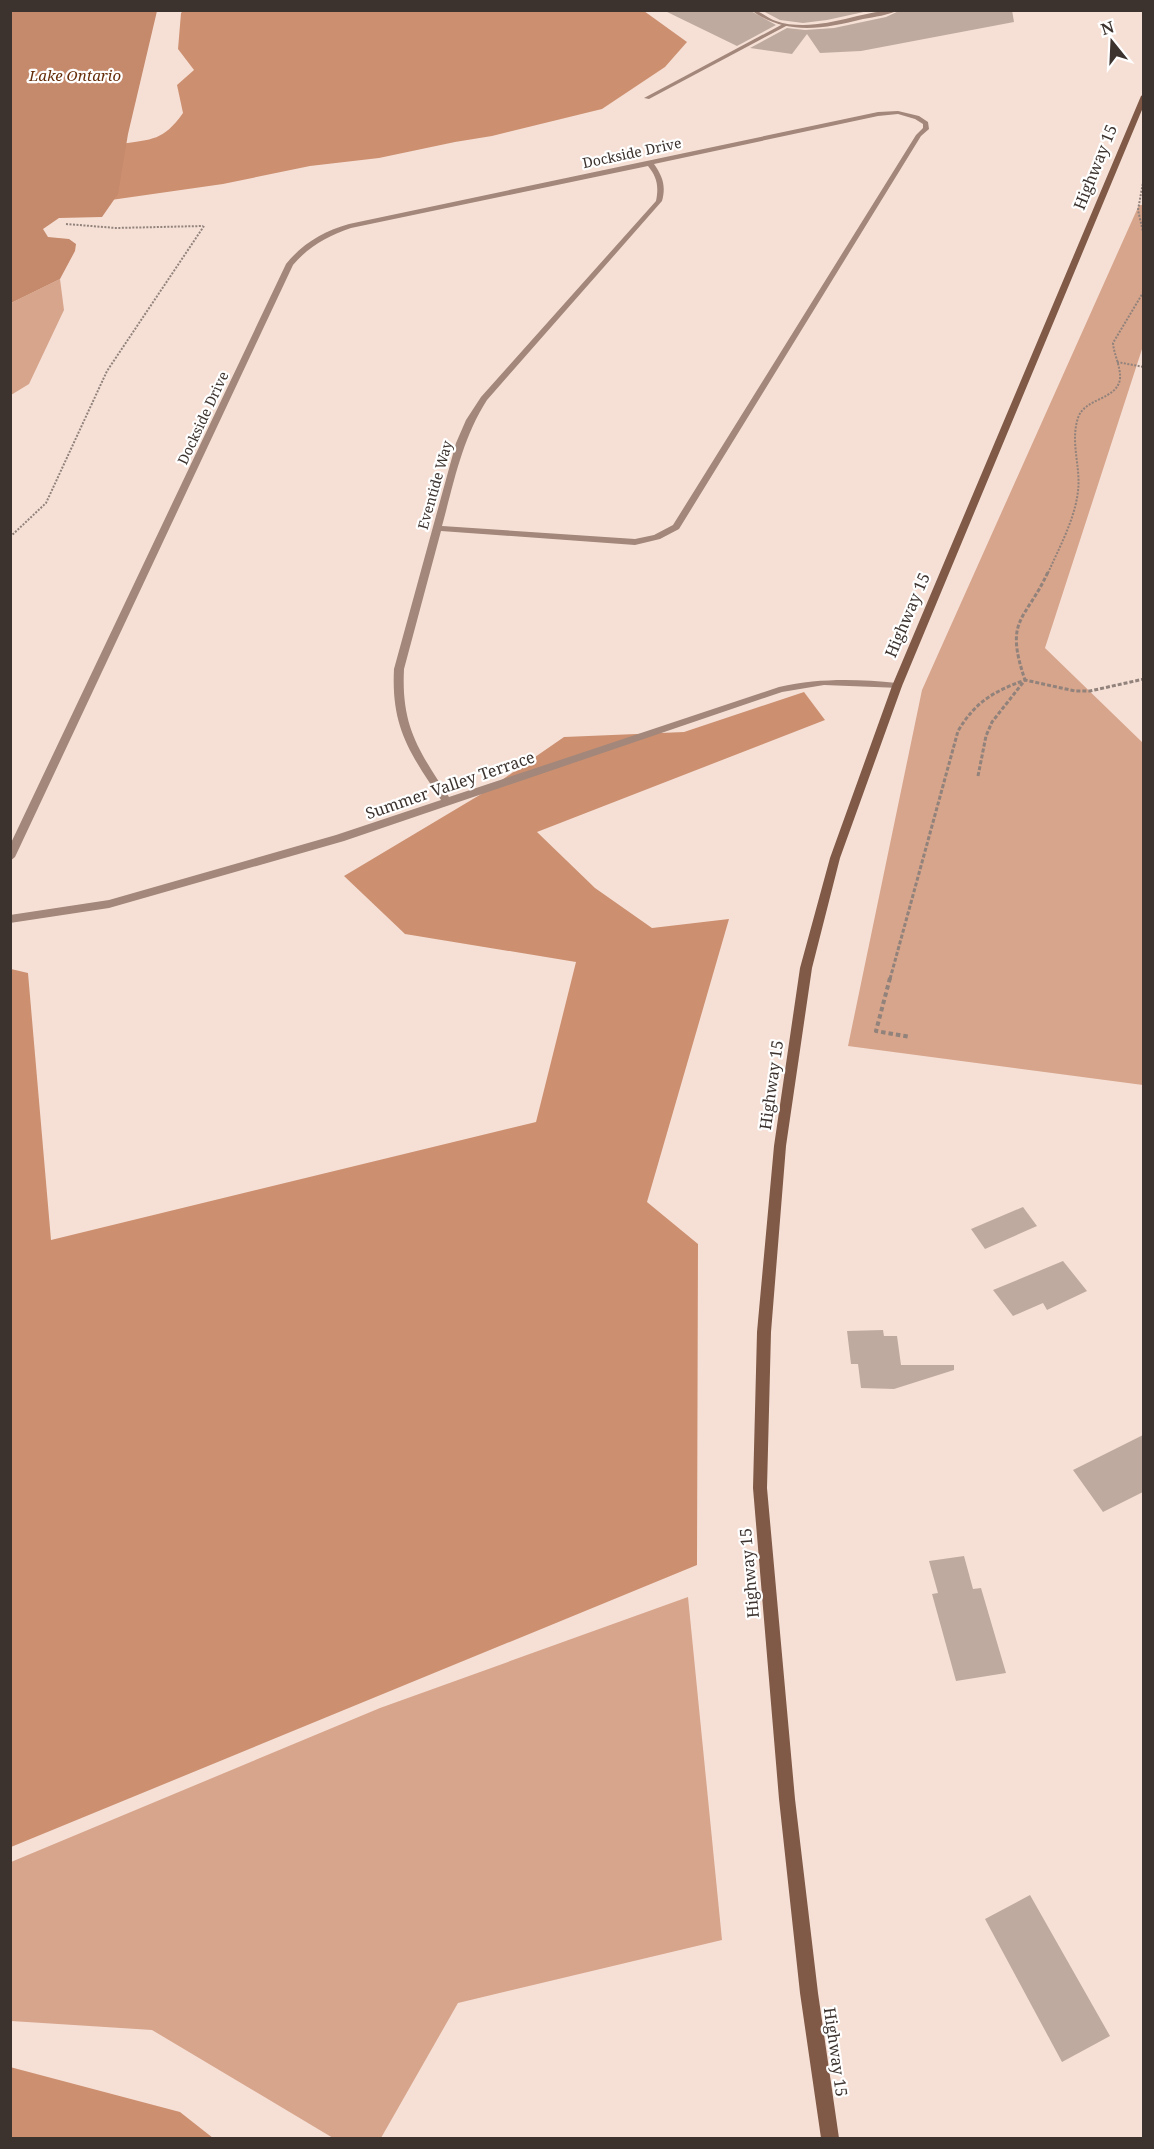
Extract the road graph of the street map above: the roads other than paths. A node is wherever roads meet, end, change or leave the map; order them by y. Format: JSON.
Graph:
{"nodes":[{"id":1,"x":753,"y":10,"type":"edge"},
{"id":2,"x":897,"y":10,"type":"edge"},
{"id":3,"x":785,"y":25,"type":"junction"},
{"id":4,"x":1143,"y":96,"type":"edge"},
{"id":5,"x":647,"y":98,"type":"dead end"},
{"id":6,"x":649,"y":163,"type":"junction"},
{"id":7,"x":437,"y":528,"type":"junction"},
{"id":8,"x":897,"y":686,"type":"junction"},
{"id":9,"x":447,"y":802,"type":"junction"},
{"id":10,"x":10,"y":857,"type":"edge"},
{"id":11,"x":10,"y":919,"type":"edge"},
{"id":12,"x":830,"y":2139,"type":"edge"}],
"edges":[{"from":1,"to":3,"type":"street"},
{"from":2,"to":3,"type":"street"},
{"from":3,"to":5,"type":"street"},
{"from":4,"to":8,"type":"main road","name":"Highway 15"},
{"from":6,"to":7,"type":"street","name":"Eventide Way"},
{"from":6,"to":7,"type":"street","name":"Dockside Drive"},
{"from":6,"to":10,"type":"street","name":"Dockside Drive"},
{"from":7,"to":9,"type":"street","name":"Eventide Way"},
{"from":8,"to":9,"type":"street","name":"Summer Valley Terrace"},
{"from":8,"to":12,"type":"main road","name":"Highway 15"},
{"from":9,"to":11,"type":"street","name":"Summer Valley Terrace"}]}
